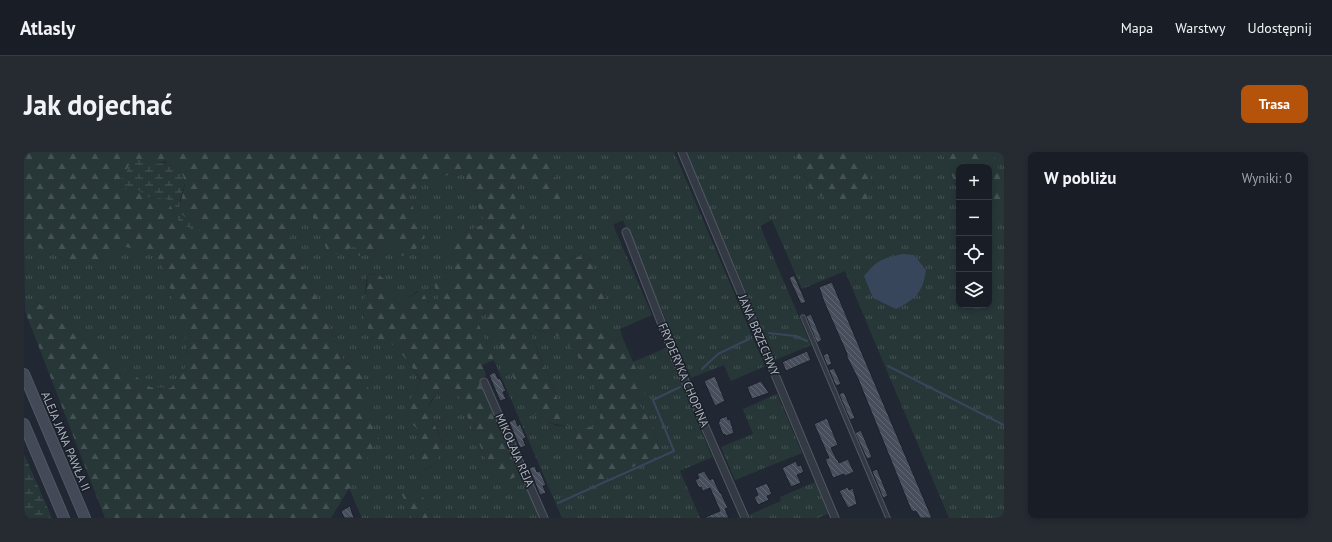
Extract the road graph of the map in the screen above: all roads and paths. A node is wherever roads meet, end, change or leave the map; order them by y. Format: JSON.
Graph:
{"nodes":[{"id":1,"x":682,"y":152,"type":"edge"},
{"id":2,"x":626,"y":232,"type":"dead end"},
{"id":3,"x":803,"y":317,"type":"dead end"},
{"id":4,"x":24,"y":374,"type":"edge"},
{"id":5,"x":484,"y":382,"type":"dead end"},
{"id":6,"x":24,"y":424,"type":"edge"},
{"id":7,"x":64,"y":518,"type":"edge"},
{"id":8,"x":85,"y":518,"type":"edge"},
{"id":9,"x":544,"y":518,"type":"edge"},
{"id":10,"x":745,"y":518,"type":"edge"},
{"id":11,"x":834,"y":518,"type":"edge"},
{"id":12,"x":888,"y":518,"type":"edge"}],
"edges":[{"from":1,"to":11,"type":"street","name":"JANA BRZECHWY"},
{"from":2,"to":10,"type":"street","name":"FRYDERYKA CHOPINA"},
{"from":3,"to":12,"type":"lane"},
{"from":4,"to":8,"type":"main road","name":"ALEJA JANA PAWŁA II"},
{"from":5,"to":9,"type":"street","name":"MIKOŁAJA REJA"},
{"from":6,"to":7,"type":"main road"}]}
